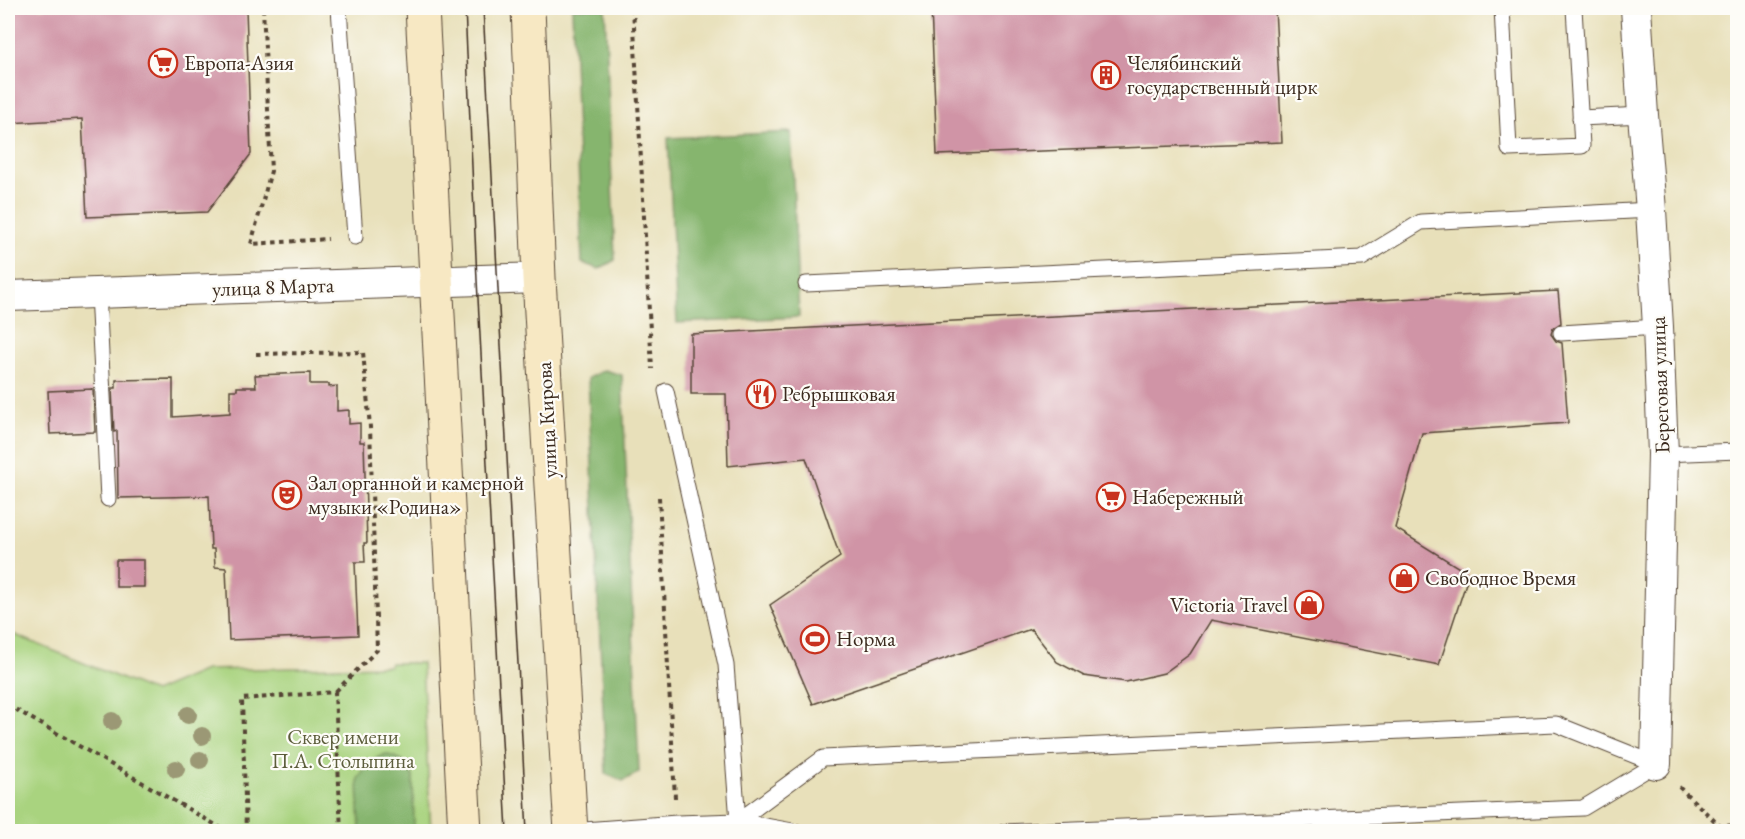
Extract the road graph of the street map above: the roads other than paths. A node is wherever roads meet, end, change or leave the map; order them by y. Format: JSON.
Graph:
{"nodes":[{"id":1,"x":339,"y":8,"type":"edge"},
{"id":2,"x":422,"y":8,"type":"edge"},
{"id":3,"x":528,"y":8,"type":"edge"},
{"id":4,"x":1502,"y":8,"type":"edge"},
{"id":5,"x":1574,"y":8,"type":"edge"},
{"id":6,"x":1636,"y":8,"type":"edge"},
{"id":7,"x":1642,"y":115,"type":"junction"},
{"id":8,"x":1580,"y":118,"type":"junction"},
{"id":9,"x":1651,"y":210,"type":"junction"},
{"id":10,"x":356,"y":237,"type":"road end"},
{"id":11,"x":539,"y":278,"type":"junction"},
{"id":12,"x":435,"y":281,"type":"junction"},
{"id":13,"x":806,"y":284,"type":"dead end"},
{"id":14,"x":98,"y":292,"type":"junction"},
{"id":15,"x":8,"y":296,"type":"edge"},
{"id":16,"x":1658,"y":327,"type":"junction"},
{"id":17,"x":1561,"y":333,"type":"dead end"},
{"id":18,"x":666,"y":391,"type":"dead end"},
{"id":19,"x":1737,"y":451,"type":"edge"},
{"id":20,"x":1663,"y":454,"type":"junction"},
{"id":21,"x":108,"y":499,"type":"dead end"},
{"id":22,"x":1656,"y":764,"type":"junction"},
{"id":23,"x":738,"y":821,"type":"junction"},
{"id":24,"x":465,"y":831,"type":"edge"},
{"id":25,"x":571,"y":831,"type":"edge"},
{"id":26,"x":798,"y":831,"type":"edge"},
{"id":27,"x":1004,"y":831,"type":"edge"}],
"edges":[{"from":1,"to":10,"type":"lane"},
{"from":2,"to":12,"type":"main road"},
{"from":3,"to":11,"type":"main road","name":"улица Кирова"},
{"from":4,"to":8,"type":"lane"},
{"from":5,"to":8,"type":"lane"},
{"from":6,"to":7,"type":"street","name":"Береговая улица"},
{"from":7,"to":8,"type":"lane"},
{"from":7,"to":9,"type":"street","name":"Береговая улица"},
{"from":9,"to":13,"type":"lane"},
{"from":9,"to":16,"type":"street","name":"Береговая улица"},
{"from":11,"to":12,"type":"street","name":"улица 8 Марта"},
{"from":11,"to":25,"type":"main road","name":"улица Кирова"},
{"from":12,"to":14,"type":"street","name":"улица 8 Марта"},
{"from":12,"to":24,"type":"main road"},
{"from":14,"to":15,"type":"street","name":"улица 8 Марта"},
{"from":14,"to":21,"type":"lane"},
{"from":16,"to":17,"type":"lane"},
{"from":16,"to":20,"type":"street","name":"Береговая улица"},
{"from":18,"to":23,"type":"lane"},
{"from":19,"to":20,"type":"lane"},
{"from":20,"to":22,"type":"street","name":"Береговая улица"},
{"from":22,"to":23,"type":"lane"},
{"from":22,"to":27,"type":"lane"},
{"from":23,"to":25,"type":"lane"},
{"from":23,"to":26,"type":"lane"}]}
